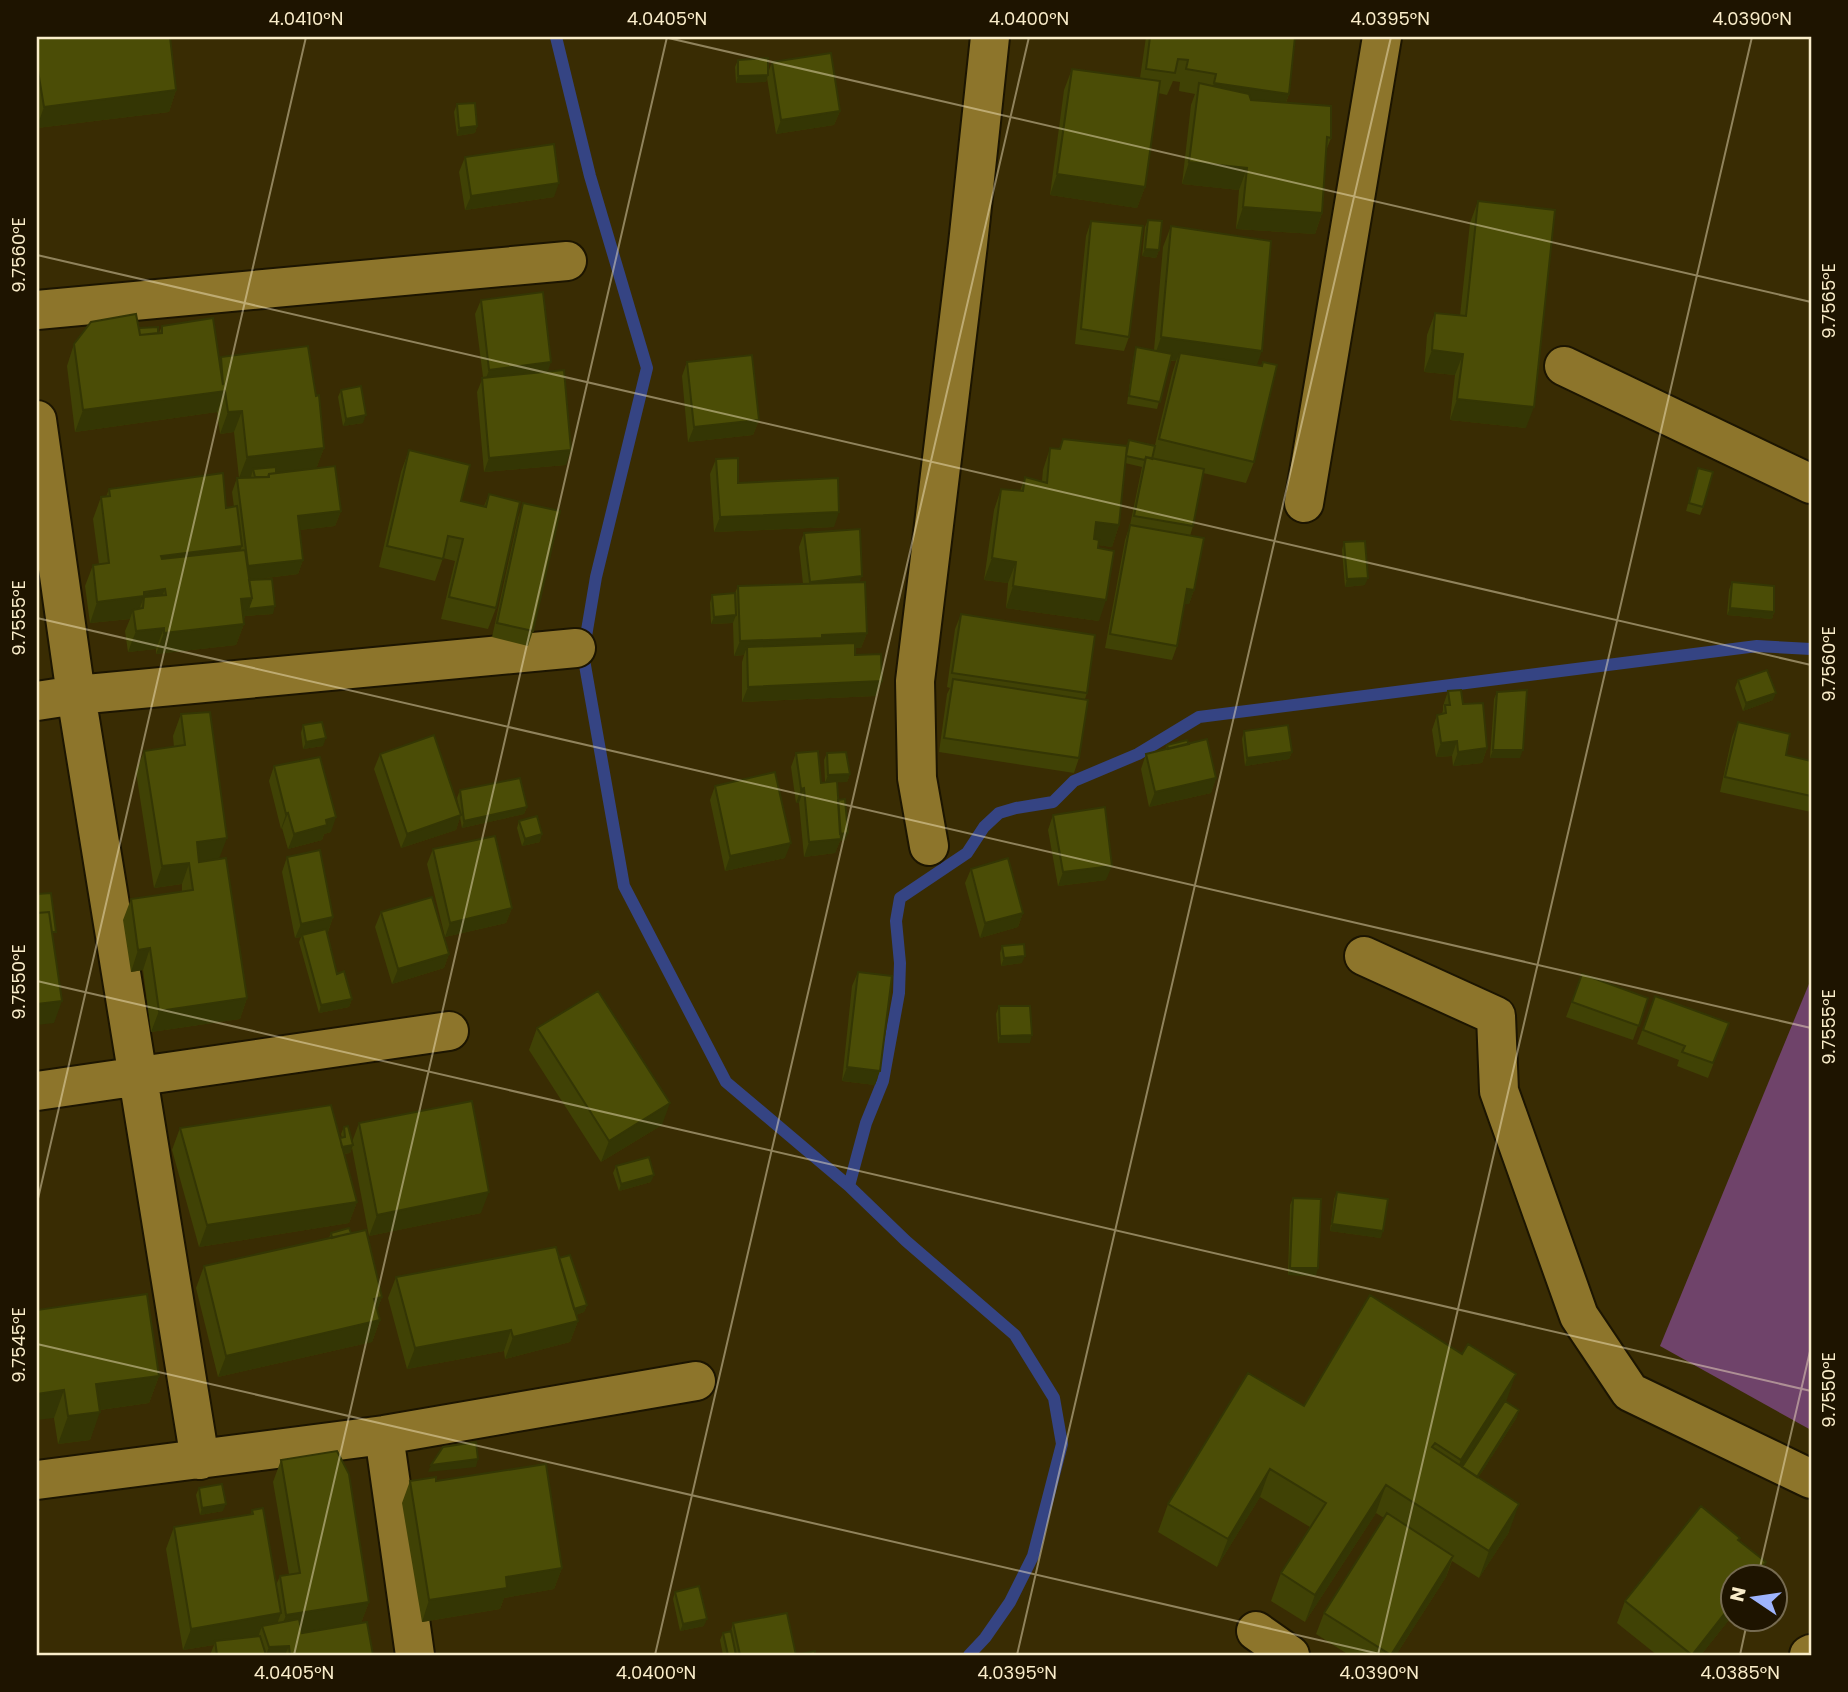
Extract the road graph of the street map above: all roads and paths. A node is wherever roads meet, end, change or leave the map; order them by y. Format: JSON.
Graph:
{"nodes":[{"id":1,"x":990,"y":37,"type":"edge"},
{"id":2,"x":1382,"y":37,"type":"edge"},
{"id":3,"x":566,"y":261,"type":"dead end"},
{"id":4,"x":37,"y":310,"type":"edge"},
{"id":5,"x":1564,"y":366,"type":"dead end"},
{"id":6,"x":37,"y":420,"type":"edge"},
{"id":7,"x":1811,"y":484,"type":"edge"},
{"id":8,"x":1304,"y":503,"type":"dead end"},
{"id":9,"x":576,"y":648,"type":"dead end"},
{"id":10,"x":76,"y":695,"type":"junction"},
{"id":11,"x":37,"y":701,"type":"edge"},
{"id":12,"x":929,"y":846,"type":"dead end"},
{"id":13,"x":1364,"y":956,"type":"dead end"},
{"id":14,"x":449,"y":1031,"type":"dead end"},
{"id":15,"x":138,"y":1076,"type":"junction"},
{"id":16,"x":37,"y":1091,"type":"edge"},
{"id":17,"x":696,"y":1381,"type":"dead end"},
{"id":18,"x":384,"y":1435,"type":"junction"},
{"id":19,"x":200,"y":1460,"type":"junction"},
{"id":20,"x":1811,"y":1479,"type":"edge"},
{"id":21,"x":37,"y":1480,"type":"edge"},
{"id":22,"x":1256,"y":1631,"type":"dead end"},
{"id":23,"x":415,"y":1655,"type":"edge"},
{"id":24,"x":1290,"y":1655,"type":"edge"}],
"edges":[{"from":1,"to":12,"type":"street"},
{"from":2,"to":8,"type":"street"},
{"from":3,"to":4,"type":"street"},
{"from":5,"to":7,"type":"street"},
{"from":6,"to":10,"type":"street"},
{"from":9,"to":10,"type":"street"},
{"from":10,"to":11,"type":"street"},
{"from":10,"to":15,"type":"street"},
{"from":13,"to":20,"type":"street"},
{"from":14,"to":15,"type":"street"},
{"from":15,"to":16,"type":"street"},
{"from":15,"to":19,"type":"street"},
{"from":17,"to":18,"type":"street"},
{"from":18,"to":19,"type":"street"},
{"from":18,"to":23,"type":"street"},
{"from":19,"to":21,"type":"street"},
{"from":22,"to":24,"type":"street"}]}
